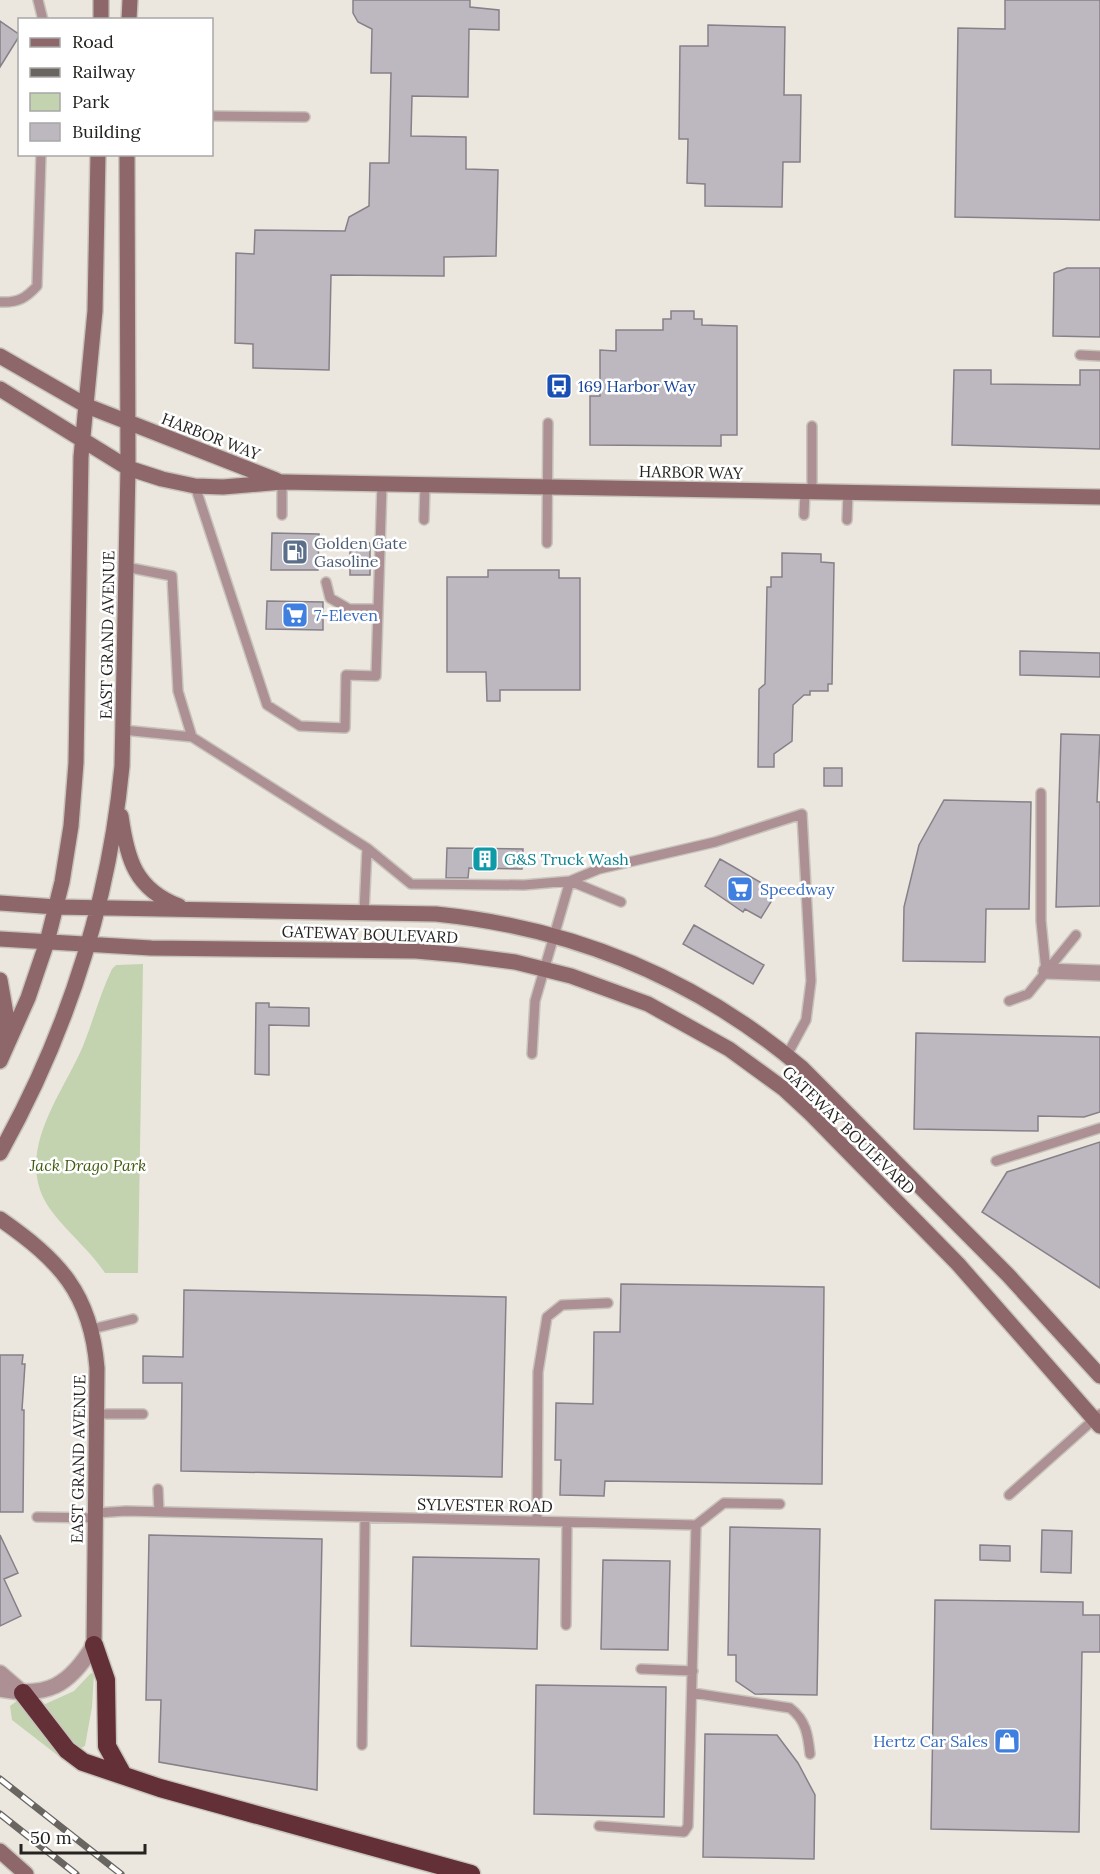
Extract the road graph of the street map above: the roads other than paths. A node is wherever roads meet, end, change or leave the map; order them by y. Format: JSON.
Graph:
{"nodes":[{"id":1,"x":38,"y":0,"type":"edge"},
{"id":2,"x":101,"y":0,"type":"edge"},
{"id":3,"x":130,"y":0,"type":"edge"},
{"id":4,"x":42,"y":18,"type":"edge"},
{"id":5,"x":101,"y":18,"type":"edge"},
{"id":6,"x":129,"y":18,"type":"edge"},
{"id":7,"x":213,"y":116,"type":"edge"},
{"id":8,"x":305,"y":117,"type":"dead end"},
{"id":9,"x":41,"y":156,"type":"edge"},
{"id":10,"x":98,"y":156,"type":"edge"},
{"id":11,"x":127,"y":156,"type":"edge"},
{"id":12,"x":0,"y":302,"type":"edge"},
{"id":13,"x":1080,"y":355,"type":"dead end"},
{"id":14,"x":0,"y":356,"type":"edge"},
{"id":15,"x":1100,"y":356,"type":"edge"},
{"id":16,"x":0,"y":389,"type":"edge"},
{"id":17,"x":87,"y":406,"type":"junction"},
{"id":18,"x":128,"y":422,"type":"junction"},
{"id":19,"x":548,"y":423,"type":"dead end"},
{"id":20,"x":813,"y":426,"type":"dead end"},
{"id":21,"x":83,"y":438,"type":"junction"},
{"id":22,"x":128,"y":468,"type":"junction"},
{"id":23,"x":282,"y":482,"type":"junction"},
{"id":24,"x":382,"y":484,"type":"junction"},
{"id":25,"x":425,"y":485,"type":"junction"},
{"id":26,"x":195,"y":486,"type":"junction"},
{"id":27,"x":547,"y":487,"type":"junction"},
{"id":28,"x":808,"y":492,"type":"junction"},
{"id":29,"x":848,"y":493,"type":"junction"},
{"id":30,"x":1100,"y":497,"type":"edge"},
{"id":31,"x":282,"y":515,"type":"dead end"},
{"id":32,"x":804,"y":515,"type":"dead end"},
{"id":33,"x":424,"y":520,"type":"dead end"},
{"id":34,"x":848,"y":520,"type":"dead end"},
{"id":35,"x":547,"y":543,"type":"dead end"},
{"id":36,"x":126,"y":567,"type":"junction"},
{"id":37,"x":326,"y":582,"type":"dead end"},
{"id":38,"x":376,"y":609,"type":"junction"},
{"id":39,"x":123,"y":730,"type":"junction"},
{"id":40,"x":192,"y":737,"type":"junction"},
{"id":41,"x":1041,"y":793,"type":"dead end"},
{"id":42,"x":119,"y":798,"type":"junction"},
{"id":43,"x":367,"y":848,"type":"junction"},
{"id":44,"x":570,"y":881,"type":"junction"},
{"id":45,"x":621,"y":902,"type":"dead end"},
{"id":46,"x":0,"y":903,"type":"edge"},
{"id":47,"x":56,"y":908,"type":"junction"},
{"id":48,"x":98,"y":908,"type":"junction"},
{"id":49,"x":202,"y":910,"type":"junction"},
{"id":50,"x":364,"y":912,"type":"junction"},
{"id":51,"x":556,"y":935,"type":"junction"},
{"id":52,"x":1076,"y":935,"type":"dead end"},
{"id":53,"x":0,"y":939,"type":"edge"},
{"id":54,"x":47,"y":942,"type":"junction"},
{"id":55,"x":88,"y":945,"type":"junction"},
{"id":56,"x":545,"y":969,"type":"junction"},
{"id":57,"x":1046,"y":971,"type":"junction"},
{"id":58,"x":1100,"y":972,"type":"edge"},
{"id":59,"x":0,"y":980,"type":"edge"},
{"id":60,"x":1009,"y":1001,"type":"dead end"},
{"id":61,"x":0,"y":1051,"type":"edge"},
{"id":62,"x":532,"y":1053,"type":"dead end"},
{"id":63,"x":787,"y":1055,"type":"junction"},
{"id":64,"x":0,"y":1061,"type":"edge"},
{"id":65,"x":1100,"y":1128,"type":"edge"},
{"id":66,"x":0,"y":1153,"type":"edge"},
{"id":67,"x":996,"y":1161,"type":"dead end"},
{"id":68,"x":0,"y":1219,"type":"edge"},
{"id":69,"x":608,"y":1303,"type":"dead end"},
{"id":70,"x":133,"y":1319,"type":"dead end"},
{"id":71,"x":92,"y":1329,"type":"junction"},
{"id":72,"x":1100,"y":1376,"type":"edge"},
{"id":73,"x":97,"y":1414,"type":"junction"},
{"id":74,"x":143,"y":1414,"type":"dead end"},
{"id":75,"x":1098,"y":1420,"type":"edge"},
{"id":76,"x":158,"y":1489,"type":"dead end"},
{"id":77,"x":1009,"y":1496,"type":"dead end"},
{"id":78,"x":780,"y":1504,"type":"dead end"},
{"id":79,"x":159,"y":1512,"type":"junction"},
{"id":80,"x":95,"y":1515,"type":"junction"},
{"id":81,"x":37,"y":1517,"type":"dead end"},
{"id":82,"x":365,"y":1517,"type":"junction"},
{"id":83,"x":537,"y":1521,"type":"junction"},
{"id":84,"x":567,"y":1522,"type":"junction"},
{"id":85,"x":696,"y":1525,"type":"junction"},
{"id":86,"x":566,"y":1624,"type":"dead end"},
{"id":87,"x":93,"y":1646,"type":"junction"},
{"id":88,"x":641,"y":1669,"type":"dead end"},
{"id":89,"x":693,"y":1671,"type":"junction"},
{"id":90,"x":0,"y":1673,"type":"edge"},
{"id":91,"x":0,"y":1689,"type":"edge"},
{"id":92,"x":693,"y":1693,"type":"junction"},
{"id":93,"x":23,"y":1694,"type":"junction"},
{"id":94,"x":362,"y":1745,"type":"dead end"},
{"id":95,"x":810,"y":1754,"type":"dead end"},
{"id":96,"x":123,"y":1775,"type":"junction"},
{"id":97,"x":599,"y":1826,"type":"dead end"},
{"id":98,"x":0,"y":1851,"type":"edge"},
{"id":99,"x":26,"y":1874,"type":"edge"},
{"id":100,"x":471,"y":1874,"type":"edge"}],
"edges":[{"from":1,"to":4,"type":"lane"},
{"from":2,"to":5,"type":"main road"},
{"from":3,"to":6,"type":"main road"},
{"from":7,"to":8,"type":"lane"},
{"from":9,"to":12,"type":"lane"},
{"from":10,"to":17,"type":"main road","name":"EAST GRAND AVENUE"},
{"from":11,"to":18,"type":"main road","name":"EAST GRAND AVENUE"},
{"from":13,"to":15,"type":"lane"},
{"from":14,"to":17,"type":"main road","name":"HARBOR WAY"},
{"from":16,"to":21,"type":"main road","name":"HARBOR WAY"},
{"from":17,"to":18,"type":"main road","name":"HARBOR WAY"},
{"from":17,"to":21,"type":"main road","name":"EAST GRAND AVENUE"},
{"from":18,"to":22,"type":"main road","name":"EAST GRAND AVENUE"},
{"from":18,"to":23,"type":"main road","name":"HARBOR WAY"},
{"from":19,"to":27,"type":"lane"},
{"from":20,"to":28,"type":"lane"},
{"from":21,"to":22,"type":"main road","name":"HARBOR WAY"},
{"from":21,"to":47,"type":"main road","name":"EAST GRAND AVENUE"},
{"from":22,"to":26,"type":"main road","name":"HARBOR WAY"},
{"from":22,"to":36,"type":"main road","name":"EAST GRAND AVENUE"},
{"from":23,"to":24,"type":"main road","name":"HARBOR WAY"},
{"from":23,"to":26,"type":"main road","name":"HARBOR WAY"},
{"from":23,"to":31,"type":"lane"},
{"from":24,"to":25,"type":"main road","name":"HARBOR WAY"},
{"from":24,"to":38,"type":"lane"},
{"from":25,"to":27,"type":"main road","name":"HARBOR WAY"},
{"from":25,"to":33,"type":"lane"},
{"from":26,"to":38,"type":"lane"},
{"from":27,"to":28,"type":"main road","name":"HARBOR WAY"},
{"from":27,"to":35,"type":"lane"},
{"from":28,"to":29,"type":"main road","name":"HARBOR WAY"},
{"from":28,"to":32,"type":"lane"},
{"from":29,"to":30,"type":"main road","name":"HARBOR WAY"},
{"from":29,"to":34,"type":"lane"},
{"from":36,"to":39,"type":"main road","name":"EAST GRAND AVENUE"},
{"from":36,"to":40,"type":"lane"},
{"from":37,"to":38,"type":"lane"},
{"from":39,"to":40,"type":"lane"},
{"from":39,"to":42,"type":"main road","name":"EAST GRAND AVENUE"},
{"from":40,"to":43,"type":"lane"},
{"from":41,"to":57,"type":"lane"},
{"from":42,"to":48,"type":"main road","name":"EAST GRAND AVENUE"},
{"from":42,"to":49,"type":"main road"},
{"from":43,"to":44,"type":"lane"},
{"from":43,"to":50,"type":"lane"},
{"from":44,"to":45,"type":"lane"},
{"from":44,"to":51,"type":"lane"},
{"from":44,"to":63,"type":"lane"},
{"from":46,"to":47,"type":"main road","name":"GATEWAY BOULEVARD"},
{"from":47,"to":48,"type":"main road","name":"GATEWAY BOULEVARD"},
{"from":47,"to":54,"type":"main road","name":"EAST GRAND AVENUE"},
{"from":48,"to":49,"type":"main road","name":"GATEWAY BOULEVARD"},
{"from":48,"to":55,"type":"main road","name":"EAST GRAND AVENUE"},
{"from":49,"to":50,"type":"main road","name":"GATEWAY BOULEVARD"},
{"from":50,"to":51,"type":"main road","name":"GATEWAY BOULEVARD"},
{"from":51,"to":56,"type":"lane"},
{"from":51,"to":63,"type":"main road","name":"GATEWAY BOULEVARD"},
{"from":52,"to":57,"type":"lane"},
{"from":53,"to":54,"type":"main road","name":"GATEWAY BOULEVARD"},
{"from":54,"to":55,"type":"main road","name":"GATEWAY BOULEVARD"},
{"from":54,"to":64,"type":"main road","name":"EAST GRAND AVENUE"},
{"from":55,"to":56,"type":"main road","name":"GATEWAY BOULEVARD"},
{"from":55,"to":66,"type":"main road","name":"EAST GRAND AVENUE"},
{"from":56,"to":62,"type":"lane"},
{"from":56,"to":75,"type":"main road","name":"GATEWAY BOULEVARD"},
{"from":57,"to":58,"type":"street"},
{"from":57,"to":60,"type":"lane"},
{"from":59,"to":61,"type":"main road"},
{"from":63,"to":72,"type":"main road","name":"GATEWAY BOULEVARD"},
{"from":65,"to":67,"type":"lane"},
{"from":68,"to":71,"type":"main road","name":"EAST GRAND AVENUE"},
{"from":69,"to":83,"type":"lane"},
{"from":70,"to":71,"type":"lane"},
{"from":71,"to":73,"type":"main road","name":"EAST GRAND AVENUE"},
{"from":73,"to":74,"type":"lane"},
{"from":73,"to":80,"type":"main road","name":"EAST GRAND AVENUE"},
{"from":75,"to":77,"type":"lane"},
{"from":76,"to":79,"type":"lane"},
{"from":78,"to":85,"type":"lane"},
{"from":79,"to":80,"type":"lane","name":"SYLVESTER ROAD"},
{"from":79,"to":82,"type":"lane","name":"SYLVESTER ROAD"},
{"from":80,"to":81,"type":"lane","name":"SYLVESTER ROAD"},
{"from":80,"to":87,"type":"main road","name":"EAST GRAND AVENUE"},
{"from":82,"to":83,"type":"lane","name":"SYLVESTER ROAD"},
{"from":82,"to":94,"type":"lane"},
{"from":83,"to":84,"type":"lane","name":"SYLVESTER ROAD"},
{"from":84,"to":85,"type":"lane","name":"SYLVESTER ROAD"},
{"from":84,"to":86,"type":"lane"},
{"from":85,"to":89,"type":"lane"},
{"from":87,"to":93,"type":"street"},
{"from":87,"to":96,"type":"highway"},
{"from":88,"to":89,"type":"lane"},
{"from":89,"to":92,"type":"lane"},
{"from":90,"to":93,"type":"street"},
{"from":91,"to":93,"type":"street"},
{"from":92,"to":95,"type":"lane"},
{"from":92,"to":97,"type":"lane"},
{"from":93,"to":96,"type":"highway"},
{"from":96,"to":100,"type":"highway"},
{"from":98,"to":99,"type":"main road"}]}
